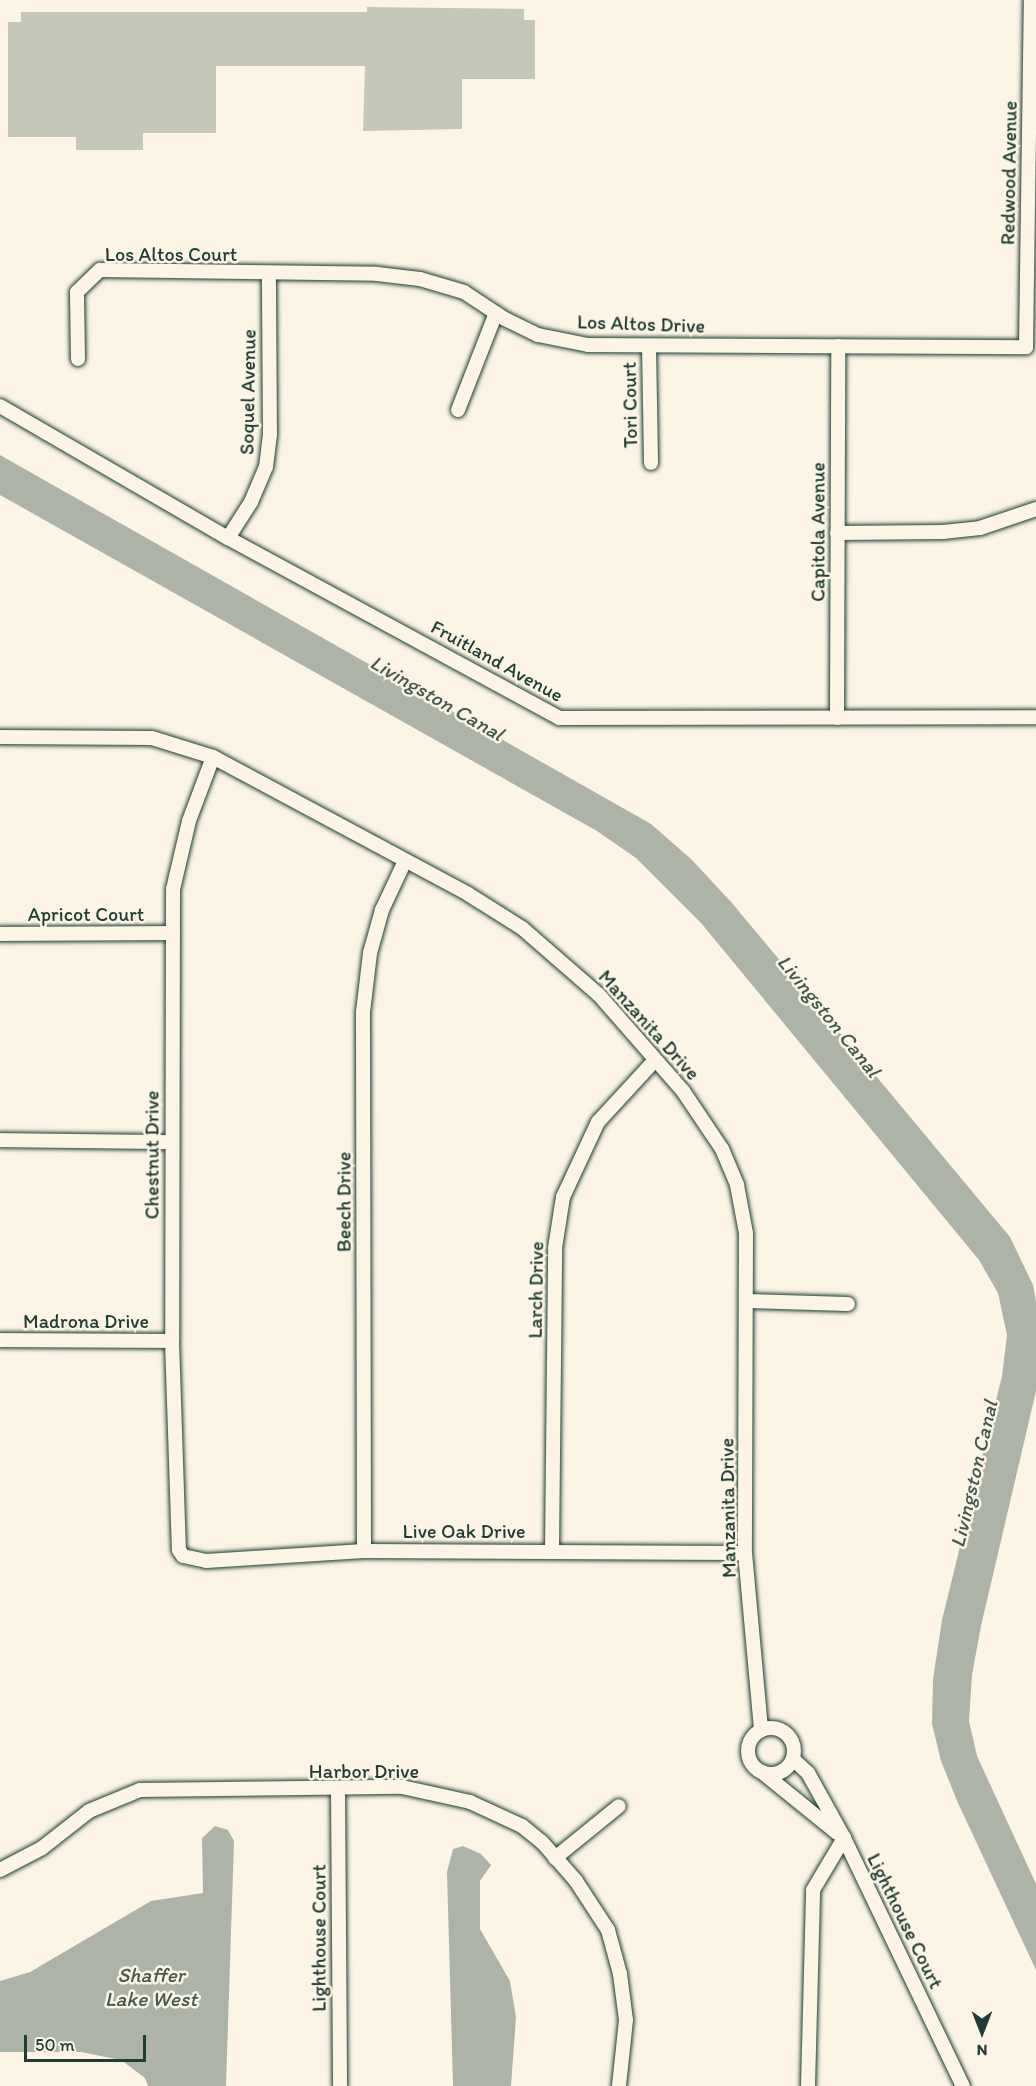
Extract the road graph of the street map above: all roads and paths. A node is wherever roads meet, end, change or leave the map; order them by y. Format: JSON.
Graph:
{"nodes":[{"id":1,"x":1031,"y":0,"type":"edge"},
{"id":2,"x":269,"y":274,"type":"junction"},
{"id":3,"x":496,"y":313,"type":"junction"},
{"id":4,"x":649,"y":346,"type":"junction"},
{"id":5,"x":838,"y":346,"type":"junction"},
{"id":6,"x":1026,"y":347,"type":"joint"},
{"id":7,"x":78,"y":359,"type":"dead end"},
{"id":8,"x":0,"y":406,"type":"edge"},
{"id":9,"x":458,"y":410,"type":"dead end"},
{"id":10,"x":651,"y":462,"type":"dead end"},
{"id":11,"x":1036,"y":509,"type":"edge"},
{"id":12,"x":837,"y":533,"type":"junction"},
{"id":13,"x":228,"y":538,"type":"junction"},
{"id":14,"x":1036,"y":717,"type":"edge"},
{"id":15,"x":837,"y":718,"type":"junction"},
{"id":16,"x":0,"y":737,"type":"edge"},
{"id":17,"x":213,"y":757,"type":"junction"},
{"id":18,"x":405,"y":861,"type":"junction"},
{"id":19,"x":172,"y":933,"type":"junction"},
{"id":20,"x":0,"y":934,"type":"edge"},
{"id":21,"x":654,"y":1061,"type":"junction"},
{"id":22,"x":0,"y":1140,"type":"edge"},
{"id":23,"x":171,"y":1142,"type":"junction"},
{"id":24,"x":747,"y":1301,"type":"junction"},
{"id":25,"x":848,"y":1304,"type":"dead end"},
{"id":26,"x":0,"y":1340,"type":"edge"},
{"id":27,"x":172,"y":1341,"type":"junction"},
{"id":28,"x":364,"y":1551,"type":"junction"},
{"id":29,"x":552,"y":1551,"type":"junction"},
{"id":30,"x":745,"y":1552,"type":"junction"},
{"id":31,"x":183,"y":1556,"type":"joint"},
{"id":32,"x":761,"y":1730,"type":"junction"},
{"id":33,"x":794,"y":1760,"type":"junction"},
{"id":34,"x":762,"y":1772,"type":"junction"},
{"id":35,"x":338,"y":1790,"type":"junction"},
{"id":36,"x":619,"y":1806,"type":"dead end"},
{"id":37,"x":844,"y":1838,"type":"junction"},
{"id":38,"x":555,"y":1858,"type":"junction"},
{"id":39,"x":0,"y":1870,"type":"edge"},
{"id":40,"x":340,"y":2086,"type":"edge"},
{"id":41,"x":619,"y":2086,"type":"edge"},
{"id":42,"x":808,"y":2086,"type":"edge"},
{"id":43,"x":963,"y":2086,"type":"edge"}],
"edges":[{"from":1,"to":6,"type":"street","name":"Redwood Avenue"},
{"from":2,"to":3,"type":"street","name":"Los Altos Drive"},
{"from":2,"to":7,"type":"street","name":"Los Altos Court"},
{"from":2,"to":13,"type":"street","name":"Soquel Avenue"},
{"from":3,"to":4,"type":"street","name":"Los Altos Drive"},
{"from":3,"to":9,"type":"street"},
{"from":4,"to":5,"type":"street","name":"Los Altos Drive"},
{"from":4,"to":10,"type":"street","name":"Tori Court"},
{"from":5,"to":6,"type":"street","name":"Los Altos Drive"},
{"from":5,"to":12,"type":"street","name":"Capitola Avenue"},
{"from":8,"to":13,"type":"street","name":"Fruitland Avenue"},
{"from":11,"to":12,"type":"street"},
{"from":12,"to":15,"type":"street","name":"Capitola Avenue"},
{"from":13,"to":15,"type":"street","name":"Fruitland Avenue"},
{"from":14,"to":15,"type":"street","name":"Fruitland Avenue"},
{"from":16,"to":17,"type":"street","name":"Manzanita Drive"},
{"from":17,"to":18,"type":"street","name":"Manzanita Drive"},
{"from":17,"to":19,"type":"street","name":"Chestnut Drive"},
{"from":18,"to":21,"type":"street","name":"Manzanita Drive"},
{"from":18,"to":28,"type":"street","name":"Beech Drive"},
{"from":19,"to":20,"type":"street","name":"Apricot Court"},
{"from":19,"to":23,"type":"street","name":"Chestnut Drive"},
{"from":21,"to":24,"type":"street","name":"Manzanita Drive"},
{"from":21,"to":29,"type":"street","name":"Larch Drive"},
{"from":22,"to":23,"type":"street"},
{"from":23,"to":27,"type":"street","name":"Chestnut Drive"},
{"from":24,"to":25,"type":"street"},
{"from":24,"to":30,"type":"street","name":"Manzanita Drive"},
{"from":26,"to":27,"type":"street","name":"Madrona Drive"},
{"from":27,"to":31,"type":"street","name":"Chestnut Drive"},
{"from":28,"to":29,"type":"street","name":"Live Oak Drive"},
{"from":28,"to":31,"type":"street","name":"Live Oak Drive"},
{"from":29,"to":30,"type":"street","name":"Live Oak Drive"},
{"from":30,"to":32,"type":"street","name":"Manzanita Drive"},
{"from":32,"to":33,"type":"street"},
{"from":32,"to":34,"type":"street"},
{"from":33,"to":34,"type":"street"},
{"from":33,"to":37,"type":"street","name":"Lighthouse Court"},
{"from":34,"to":37,"type":"street","name":"Lighthouse Court"},
{"from":35,"to":38,"type":"street","name":"Harbor Drive"},
{"from":35,"to":39,"type":"street","name":"Harbor Drive"},
{"from":35,"to":40,"type":"street","name":"Lighthouse Court"},
{"from":36,"to":38,"type":"street"},
{"from":37,"to":42,"type":"street","name":"Lighthouse Court"},
{"from":37,"to":43,"type":"street","name":"Lighthouse Court"},
{"from":38,"to":41,"type":"street","name":"Harbor Drive"}]}
